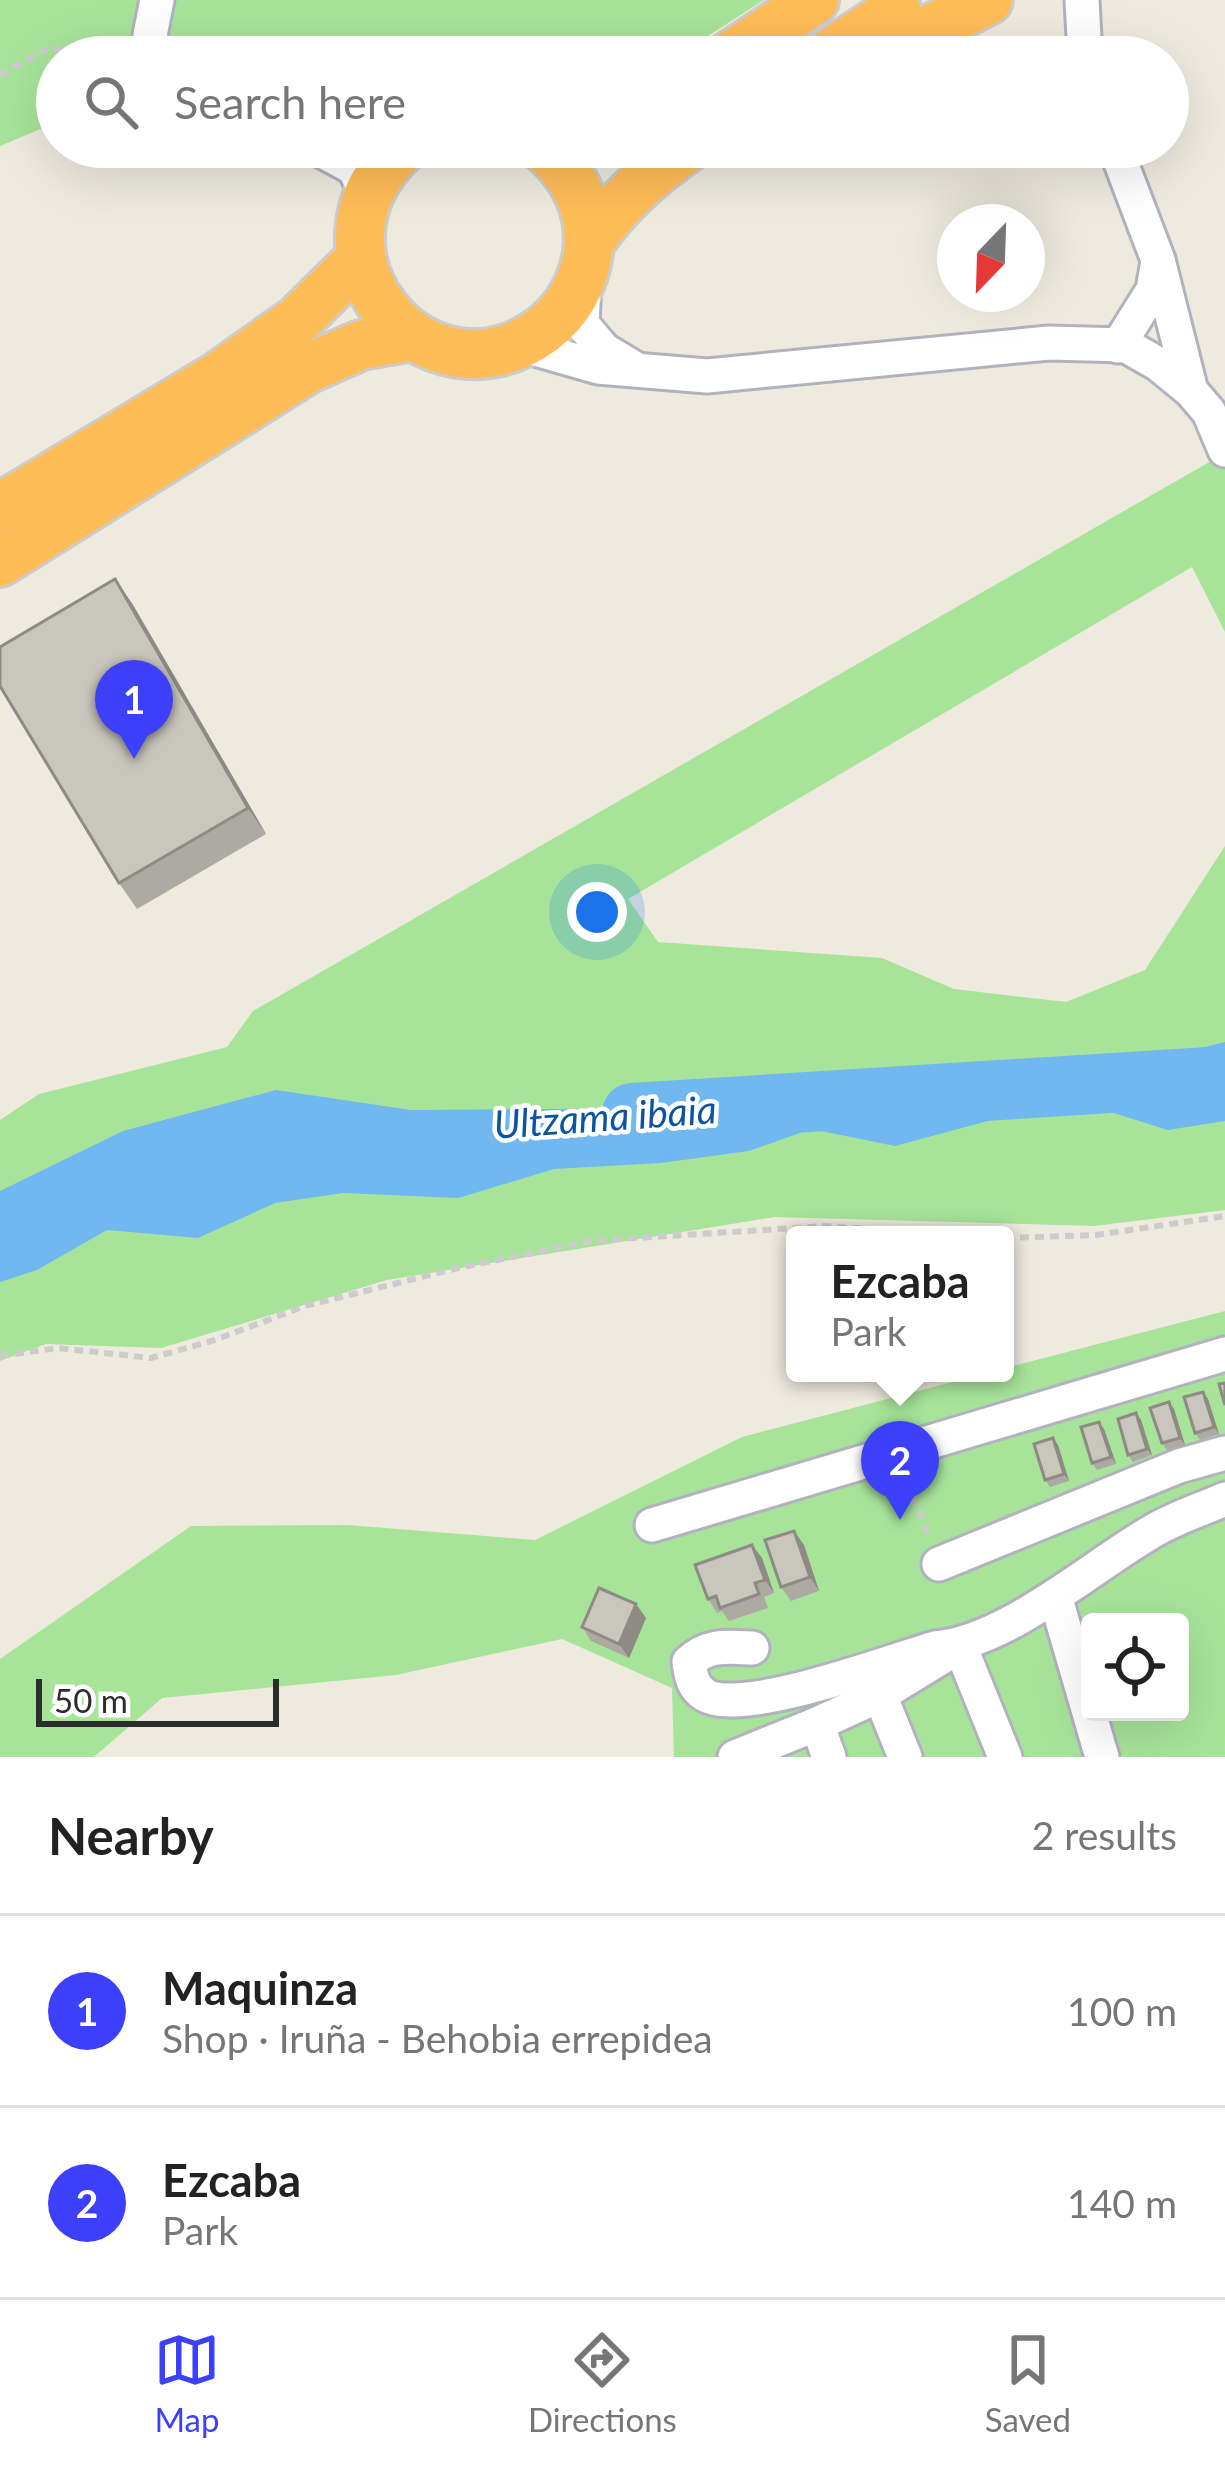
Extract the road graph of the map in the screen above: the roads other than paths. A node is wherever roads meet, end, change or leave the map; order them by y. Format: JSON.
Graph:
{"nodes":[{"id":1,"x":157,"y":0,"type":"edge"},
{"id":2,"x":814,"y":0,"type":"edge"},
{"id":3,"x":911,"y":0,"type":"edge"},
{"id":4,"x":988,"y":0,"type":"edge"},
{"id":5,"x":1082,"y":0,"type":"edge"},
{"id":6,"x":154,"y":36,"type":"edge"},
{"id":7,"x":760,"y":36,"type":"edge"},
{"id":8,"x":857,"y":36,"type":"edge"},
{"id":9,"x":917,"y":36,"type":"edge"},
{"id":10,"x":1082,"y":36,"type":"edge"},
{"id":11,"x":354,"y":168,"type":"edge"},
{"id":12,"x":383,"y":168,"type":"edge"},
{"id":13,"x":563,"y":168,"type":"edge"},
{"id":14,"x":658,"y":168,"type":"edge"},
{"id":15,"x":1123,"y":168,"type":"edge"},
{"id":16,"x":367,"y":195,"type":"junction"},
{"id":17,"x":587,"y":257,"type":"junction"},
{"id":18,"x":361,"y":258,"type":"junction"},
{"id":19,"x":1158,"y":260,"type":"junction"},
{"id":20,"x":413,"y":336,"type":"junction"},
{"id":21,"x":518,"y":344,"type":"junction"},
{"id":22,"x":1118,"y":346,"type":"junction"},
{"id":23,"x":641,"y":371,"type":"junction"},
{"id":24,"x":1192,"y":391,"type":"junction"},
{"id":25,"x":1225,"y":450,"type":"edge"},
{"id":26,"x":1,"y":507,"type":"edge"},
{"id":27,"x":0,"y":562,"type":"edge"},
{"id":28,"x":1225,"y":1354,"type":"edge"},
{"id":29,"x":1225,"y":1453,"type":"edge"},
{"id":30,"x":1225,"y":1499,"type":"edge"},
{"id":31,"x":652,"y":1525,"type":"dead end"},
{"id":32,"x":939,"y":1564,"type":"road end"},
{"id":33,"x":1054,"y":1595,"type":"junction"},
{"id":34,"x":961,"y":1646,"type":"junction"},
{"id":35,"x":752,"y":1648,"type":"dead end"},
{"id":36,"x":880,"y":1695,"type":"junction"},
{"id":37,"x":817,"y":1724,"type":"junction"},
{"id":38,"x":735,"y":1757,"type":"edge"},
{"id":39,"x":829,"y":1757,"type":"edge"},
{"id":40,"x":904,"y":1757,"type":"edge"},
{"id":41,"x":1005,"y":1757,"type":"edge"},
{"id":42,"x":1102,"y":1757,"type":"edge"}],
"edges":[{"from":1,"to":6,"type":"street"},
{"from":2,"to":7,"type":"highway"},
{"from":3,"to":8,"type":"highway"},
{"from":4,"to":9,"type":"highway"},
{"from":5,"to":10,"type":"street"},
{"from":11,"to":16,"type":"street"},
{"from":12,"to":16,"type":"highway"},
{"from":13,"to":17,"type":"highway"},
{"from":14,"to":17,"type":"highway"},
{"from":15,"to":19,"type":"street"},
{"from":16,"to":18,"type":"highway"},
{"from":17,"to":21,"type":"highway"},
{"from":17,"to":23,"type":"street"},
{"from":18,"to":20,"type":"highway"},
{"from":18,"to":26,"type":"highway"},
{"from":19,"to":22,"type":"street"},
{"from":19,"to":24,"type":"street"},
{"from":20,"to":21,"type":"highway"},
{"from":20,"to":27,"type":"highway"},
{"from":21,"to":23,"type":"street"},
{"from":22,"to":23,"type":"street"},
{"from":22,"to":24,"type":"street"},
{"from":24,"to":25,"type":"street"},
{"from":28,"to":31,"type":"street"},
{"from":29,"to":32,"type":"street"},
{"from":30,"to":33,"type":"street"},
{"from":33,"to":34,"type":"street"},
{"from":33,"to":42,"type":"street"},
{"from":34,"to":35,"type":"street"},
{"from":34,"to":36,"type":"street"},
{"from":34,"to":41,"type":"street"},
{"from":36,"to":37,"type":"street"},
{"from":36,"to":40,"type":"street"},
{"from":37,"to":38,"type":"street"},
{"from":37,"to":39,"type":"street"}]}
